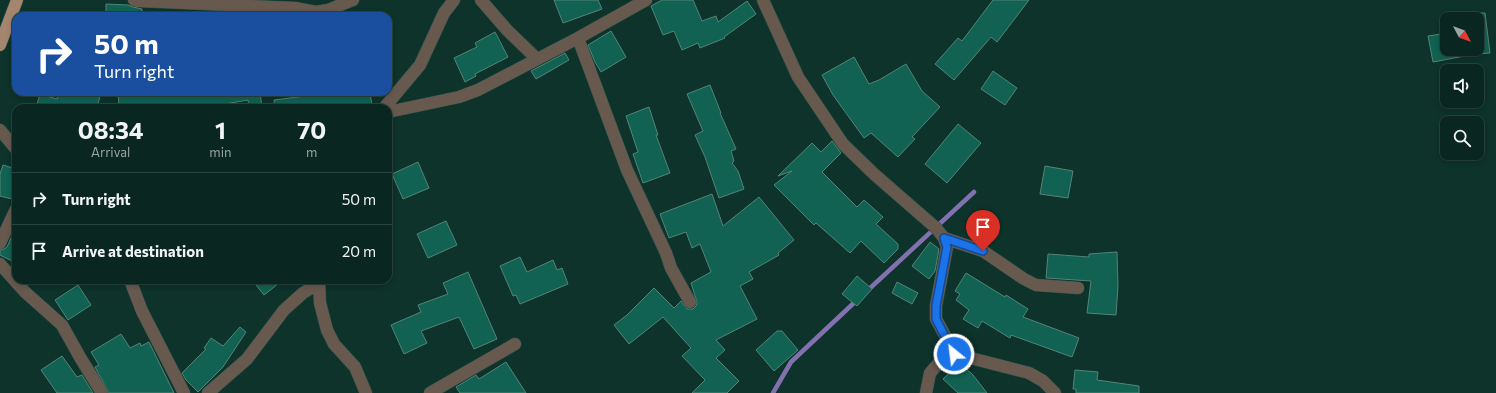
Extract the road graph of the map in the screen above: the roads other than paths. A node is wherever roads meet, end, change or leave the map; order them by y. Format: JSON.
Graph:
{"nodes":[{"id":1,"x":17,"y":0,"type":"edge"},
{"id":2,"x":134,"y":0,"type":"edge"},
{"id":3,"x":353,"y":0,"type":"edge"},
{"id":4,"x":454,"y":0,"type":"edge"},
{"id":5,"x":481,"y":0,"type":"edge"},
{"id":6,"x":646,"y":0,"type":"edge"},
{"id":7,"x":763,"y":0,"type":"edge"},
{"id":8,"x":12,"y":12,"type":"edge"},
{"id":9,"x":12,"y":13,"type":"edge"},
{"id":10,"x":578,"y":38,"type":"junction"},
{"id":11,"x":0,"y":45,"type":"edge"},
{"id":12,"x":537,"y":59,"type":"junction"},
{"id":13,"x":387,"y":104,"type":"edge"},
{"id":14,"x":392,"y":111,"type":"edge"},
{"id":15,"x":0,"y":130,"type":"edge"},
{"id":16,"x":12,"y":144,"type":"edge"},
{"id":17,"x":12,"y":218,"type":"edge"},
{"id":18,"x":944,"y":238,"type":"junction"},
{"id":19,"x":0,"y":243,"type":"edge"},
{"id":20,"x":0,"y":264,"type":"edge"},
{"id":21,"x":12,"y":277,"type":"edge"},
{"id":22,"x":18,"y":284,"type":"edge"},
{"id":23,"x":132,"y":284,"type":"edge"},
{"id":24,"x":316,"y":284,"type":"edge"},
{"id":25,"x":319,"y":284,"type":"edge"},
{"id":26,"x":1078,"y":288,"type":"dead end"},
{"id":27,"x":690,"y":302,"type":"dead end"},
{"id":28,"x":515,"y":344,"type":"dead end"},
{"id":29,"x":954,"y":354,"type":"junction"},
{"id":30,"x":102,"y":393,"type":"edge"},
{"id":31,"x":184,"y":393,"type":"edge"},
{"id":32,"x":208,"y":393,"type":"edge"},
{"id":33,"x":366,"y":393,"type":"edge"},
{"id":34,"x":430,"y":393,"type":"edge"},
{"id":35,"x":926,"y":393,"type":"edge"},
{"id":36,"x":1055,"y":393,"type":"edge"}],
"edges":[{"from":1,"to":8,"type":"main road"},
{"from":2,"to":3,"type":"street"},
{"from":4,"to":13,"type":"street"},
{"from":5,"to":12,"type":"street"},
{"from":6,"to":10,"type":"street"},
{"from":7,"to":18,"type":"street"},
{"from":9,"to":11,"type":"main road"},
{"from":10,"to":12,"type":"street"},
{"from":10,"to":27,"type":"street"},
{"from":12,"to":14,"type":"street"},
{"from":15,"to":16,"type":"street"},
{"from":17,"to":19,"type":"street"},
{"from":18,"to":26,"type":"street"},
{"from":18,"to":29,"type":"street"},
{"from":20,"to":21,"type":"street"},
{"from":22,"to":30,"type":"street"},
{"from":23,"to":31,"type":"street"},
{"from":24,"to":32,"type":"street"},
{"from":25,"to":33,"type":"street"},
{"from":28,"to":34,"type":"street"},
{"from":29,"to":35,"type":"street"},
{"from":29,"to":36,"type":"street"}]}
